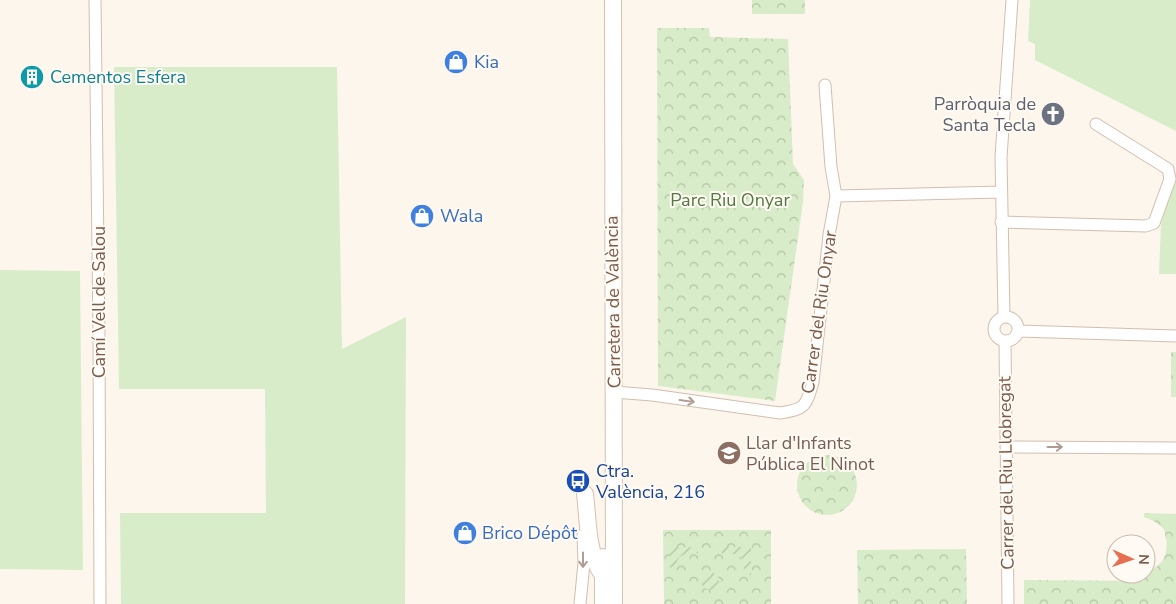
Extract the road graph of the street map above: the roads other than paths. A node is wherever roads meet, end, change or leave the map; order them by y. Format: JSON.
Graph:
{"nodes":[{"id":1,"x":95,"y":0,"type":"edge"},
{"id":2,"x":604,"y":0,"type":"edge"},
{"id":3,"x":613,"y":0,"type":"edge"},
{"id":4,"x":1012,"y":0,"type":"edge"},
{"id":5,"x":825,"y":85,"type":"dead end"},
{"id":6,"x":1096,"y":124,"type":"dead end"},
{"id":7,"x":1001,"y":192,"type":"junction"},
{"id":8,"x":836,"y":196,"type":"junction"},
{"id":9,"x":1001,"y":222,"type":"junction"},
{"id":10,"x":1004,"y":318,"type":"junction"},
{"id":11,"x":1019,"y":331,"type":"junction"},
{"id":12,"x":1176,"y":336,"type":"edge"},
{"id":13,"x":1005,"y":342,"type":"junction"},
{"id":14,"x":614,"y":392,"type":"junction"},
{"id":15,"x":1006,"y":447,"type":"junction"},
{"id":16,"x":1176,"y":448,"type":"edge"},
{"id":17,"x":585,"y":494,"type":"joint"},
{"id":18,"x":603,"y":575,"type":"junction"},
{"id":19,"x":100,"y":604,"type":"edge"},
{"id":20,"x":580,"y":604,"type":"edge"},
{"id":21,"x":603,"y":604,"type":"edge"},
{"id":22,"x":614,"y":604,"type":"edge"},
{"id":23,"x":1008,"y":604,"type":"edge"}],
"edges":[{"from":1,"to":19,"type":"street","name":"Camí Vell de Salou"},
{"from":2,"to":18,"type":"main road","name":"Carretera de València"},
{"from":3,"to":14,"type":"main road","name":"Carretera de València"},
{"from":4,"to":7,"type":"street"},
{"from":5,"to":8,"type":"street","name":"Carrer del Riu Onyar"},
{"from":6,"to":9,"type":"street"},
{"from":7,"to":8,"type":"street"},
{"from":7,"to":9,"type":"street"},
{"from":14,"to":8,"type":"street","name":"Carrer del Riu Onyar","one_way":true},
{"from":9,"to":10,"type":"street"},
{"from":10,"to":11,"type":"street"},
{"from":10,"to":13,"type":"street"},
{"from":11,"to":12,"type":"street"},
{"from":11,"to":13,"type":"street"},
{"from":13,"to":15,"type":"street","name":"Carrer del Riu Llobregat"},
{"from":14,"to":22,"type":"main road","name":"Carretera de València"},
{"from":15,"to":16,"type":"street","one_way":true},
{"from":15,"to":23,"type":"street","name":"Carrer del Riu Llobregat"},
{"from":17,"to":18,"type":"main road"},
{"from":17,"to":20,"type":"street","one_way":true},
{"from":18,"to":21,"type":"main road","name":"Carretera de València"}]}
